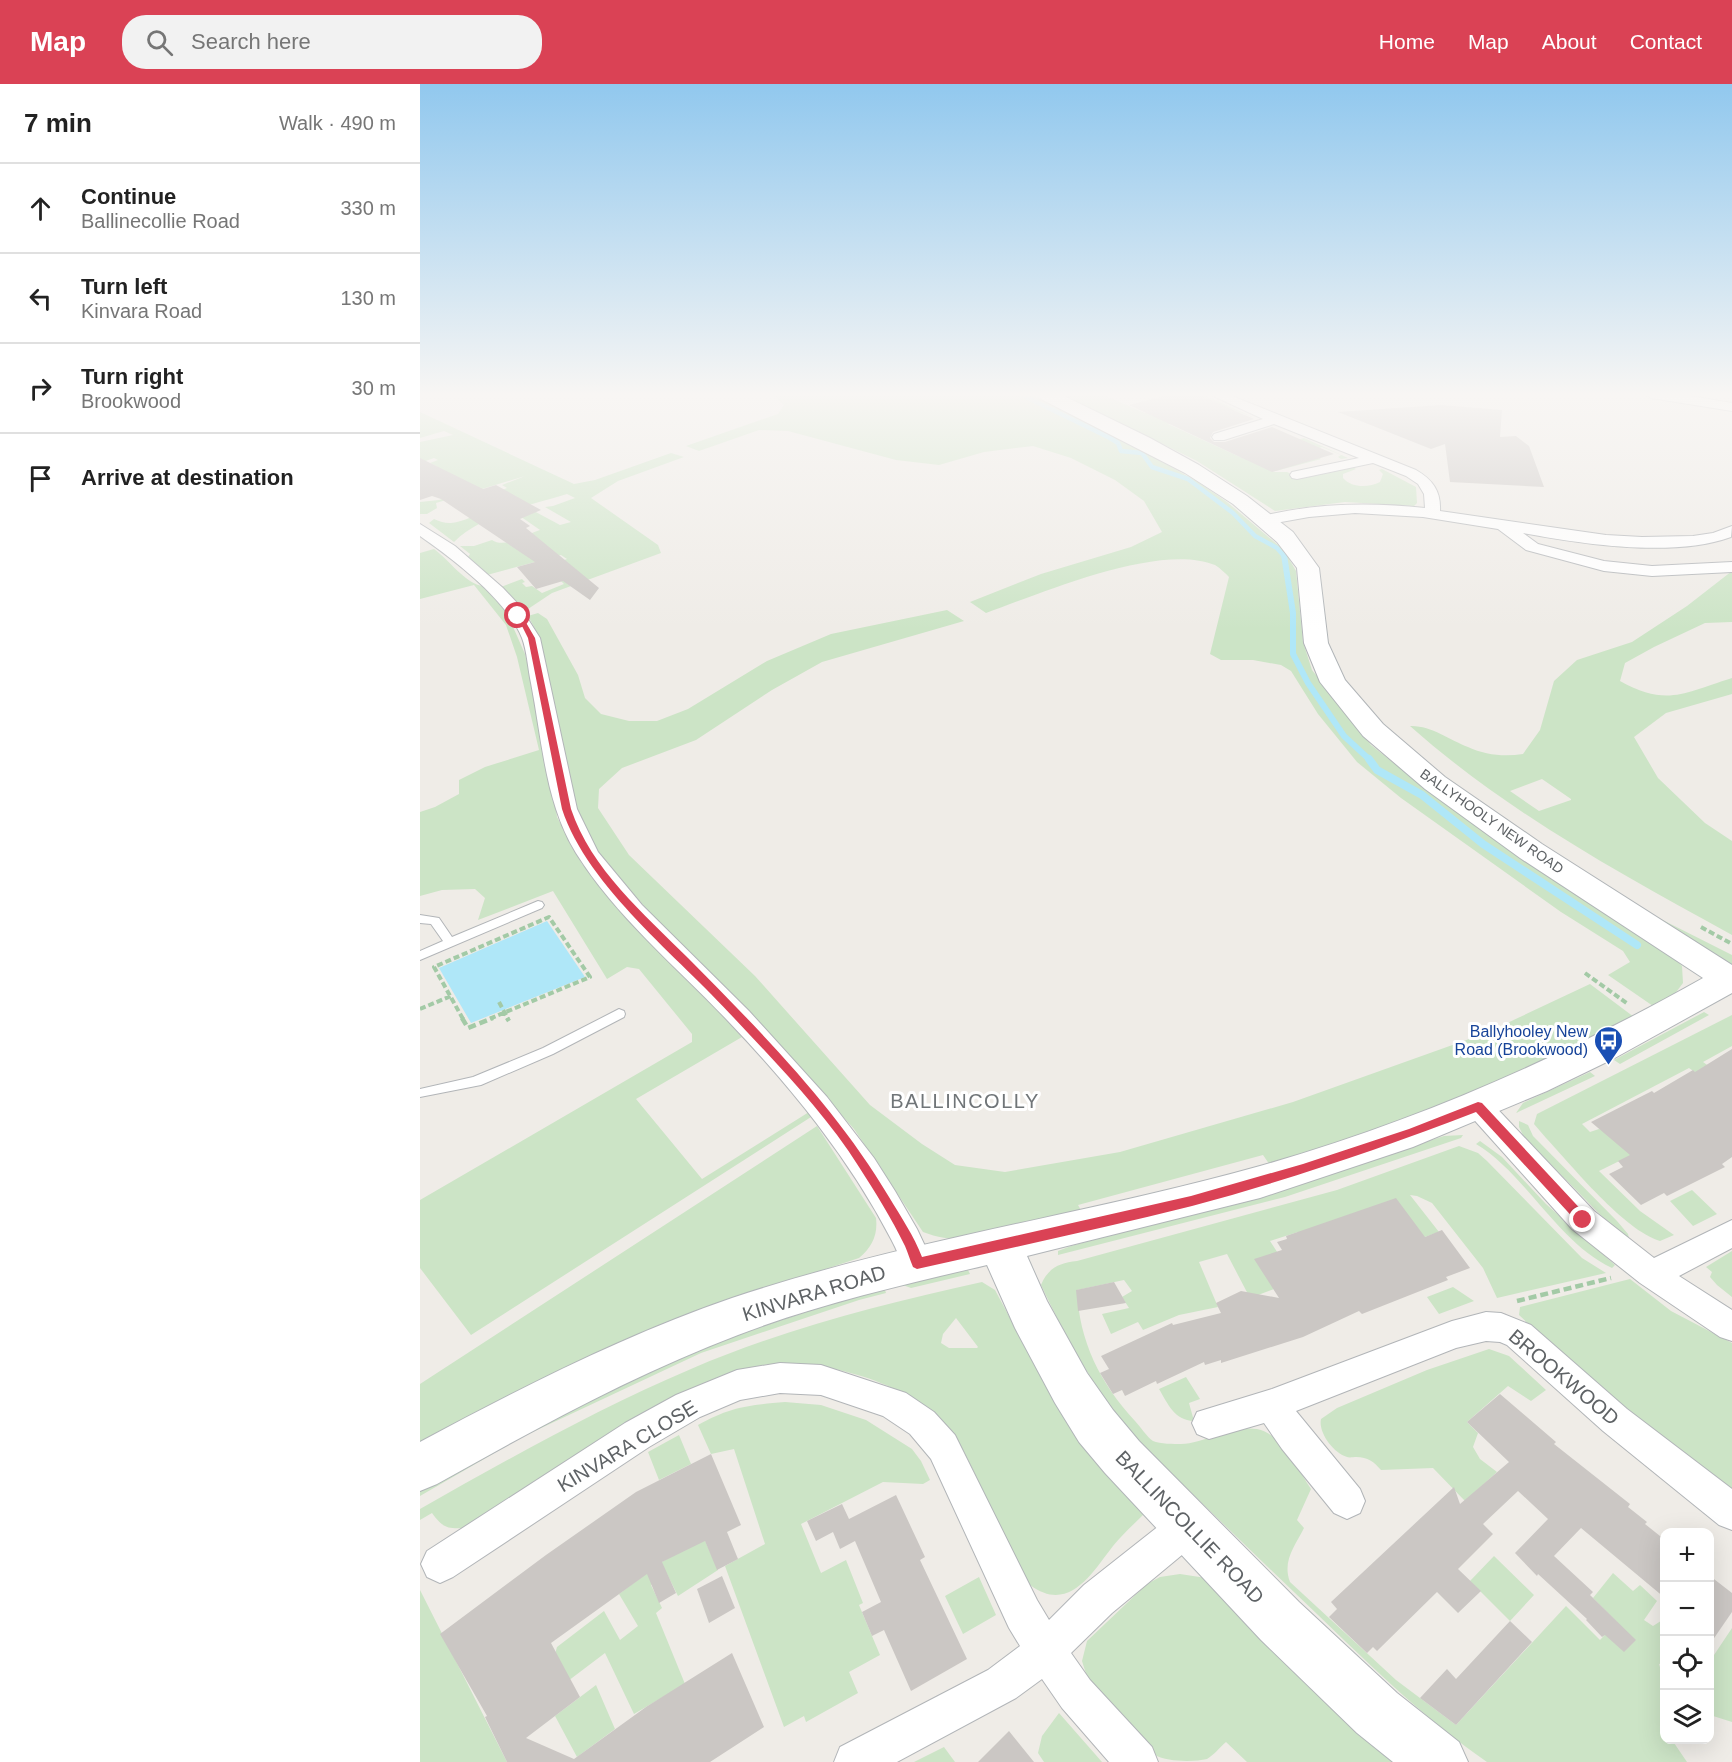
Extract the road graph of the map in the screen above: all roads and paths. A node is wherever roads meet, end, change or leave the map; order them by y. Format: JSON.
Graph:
{"nodes":[{"id":1,"x":1197,"y":472,"type":"edge"},
{"id":2,"x":1311,"y":472,"type":"edge"},
{"id":3,"x":1410,"y":472,"type":"edge"},
{"id":4,"x":1298,"y":475,"type":"dead end"},
{"id":5,"x":1432,"y":514,"type":"junction"},
{"id":6,"x":1264,"y":520,"type":"junction"},
{"id":7,"x":1501,"y":525,"type":"junction"},
{"id":8,"x":420,"y":528,"type":"edge"},
{"id":9,"x":1732,"y":531,"type":"edge"},
{"id":10,"x":1732,"y":567,"type":"edge"},
{"id":11,"x":538,"y":905,"type":"dead end"},
{"id":12,"x":420,"y":919,"type":"edge"},
{"id":13,"x":1694,"y":924,"type":"dead end"},
{"id":14,"x":450,"y":943,"type":"junction"},
{"id":15,"x":420,"y":956,"type":"edge"},
{"id":16,"x":1731,"y":968,"type":"edge"},
{"id":17,"x":1585,"y":973,"type":"dead end"},
{"id":18,"x":451,"y":996,"type":"junction"},
{"id":19,"x":499,"y":1002,"type":"dead end"},
{"id":20,"x":420,"y":1009,"type":"edge"},
{"id":21,"x":506,"y":1013,"type":"junction"},
{"id":22,"x":619,"y":1014,"type":"dead end"},
{"id":23,"x":510,"y":1022,"type":"dead end"},
{"id":24,"x":1653,"y":1023,"type":"junction"},
{"id":25,"x":421,"y":1092,"type":"edge"},
{"id":26,"x":1478,"y":1106,"type":"junction"},
{"id":27,"x":1732,"y":1233,"type":"edge"},
{"id":28,"x":1002,"y":1245,"type":"junction"},
{"id":29,"x":917,"y":1263,"type":"junction"},
{"id":30,"x":1652,"y":1274,"type":"junction"},
{"id":31,"x":1611,"y":1278,"type":"dead end"},
{"id":32,"x":1517,"y":1301,"type":"dead end"},
{"id":33,"x":1732,"y":1327,"type":"edge"},
{"id":34,"x":1272,"y":1405,"type":"junction"},
{"id":35,"x":1209,"y":1423,"type":"dead end"},
{"id":36,"x":420,"y":1468,"type":"edge"},
{"id":37,"x":1347,"y":1501,"type":"dead end"},
{"id":38,"x":1732,"y":1512,"type":"edge"},
{"id":39,"x":1188,"y":1527,"type":"junction"},
{"id":40,"x":440,"y":1564,"type":"dead end"},
{"id":41,"x":1046,"y":1651,"type":"junction"},
{"id":42,"x":855,"y":1762,"type":"edge"},
{"id":43,"x":1137,"y":1762,"type":"edge"},
{"id":44,"x":1438,"y":1762,"type":"edge"}],
"edges":[{"from":1,"to":6,"type":"main road","name":"BALLYHOOLY NEW ROAD"},
{"from":2,"to":4,"type":"street"},
{"from":3,"to":5,"type":"street"},
{"from":5,"to":6,"type":"street"},
{"from":5,"to":7,"type":"street"},
{"from":6,"to":16,"type":"main road","name":"BALLYHOOLY NEW ROAD"},
{"from":7,"to":9,"type":"street"},
{"from":7,"to":10,"type":"street"},
{"from":8,"to":29,"type":"street"},
{"from":11,"to":14,"type":"lane"},
{"from":12,"to":14,"type":"lane"},
{"from":13,"to":16,"type":"path"},
{"from":14,"to":15,"type":"lane"},
{"from":16,"to":24,"type":"main road","name":"KINVARA ROAD"},
{"from":17,"to":24,"type":"path"},
{"from":18,"to":20,"type":"path"},
{"from":18,"to":21,"type":"path"},
{"from":18,"to":21,"type":"path"},
{"from":19,"to":21,"type":"path"},
{"from":21,"to":23,"type":"path"},
{"from":22,"to":25,"type":"lane"},
{"from":24,"to":26,"type":"main road","name":"KINVARA ROAD"},
{"from":26,"to":28,"type":"main road","name":"KINVARA ROAD"},
{"from":26,"to":30,"type":"street"},
{"from":27,"to":30,"type":"street"},
{"from":28,"to":29,"type":"main road","name":"KINVARA ROAD"},
{"from":28,"to":39,"type":"main road","name":"BALLINCOLLIE ROAD"},
{"from":29,"to":36,"type":"main road","name":"KINVARA ROAD"},
{"from":30,"to":33,"type":"street"},
{"from":31,"to":32,"type":"path"},
{"from":34,"to":35,"type":"street","name":"BROOKWOOD"},
{"from":34,"to":37,"type":"street"},
{"from":34,"to":38,"type":"street","name":"BROOKWOOD"},
{"from":39,"to":41,"type":"street"},
{"from":39,"to":44,"type":"main road","name":"BALLINCOLLIE ROAD"},
{"from":40,"to":41,"type":"street","name":"KINVARA CLOSE"},
{"from":41,"to":42,"type":"street"},
{"from":41,"to":43,"type":"street","name":"KINVARA CLOSE"}]}
